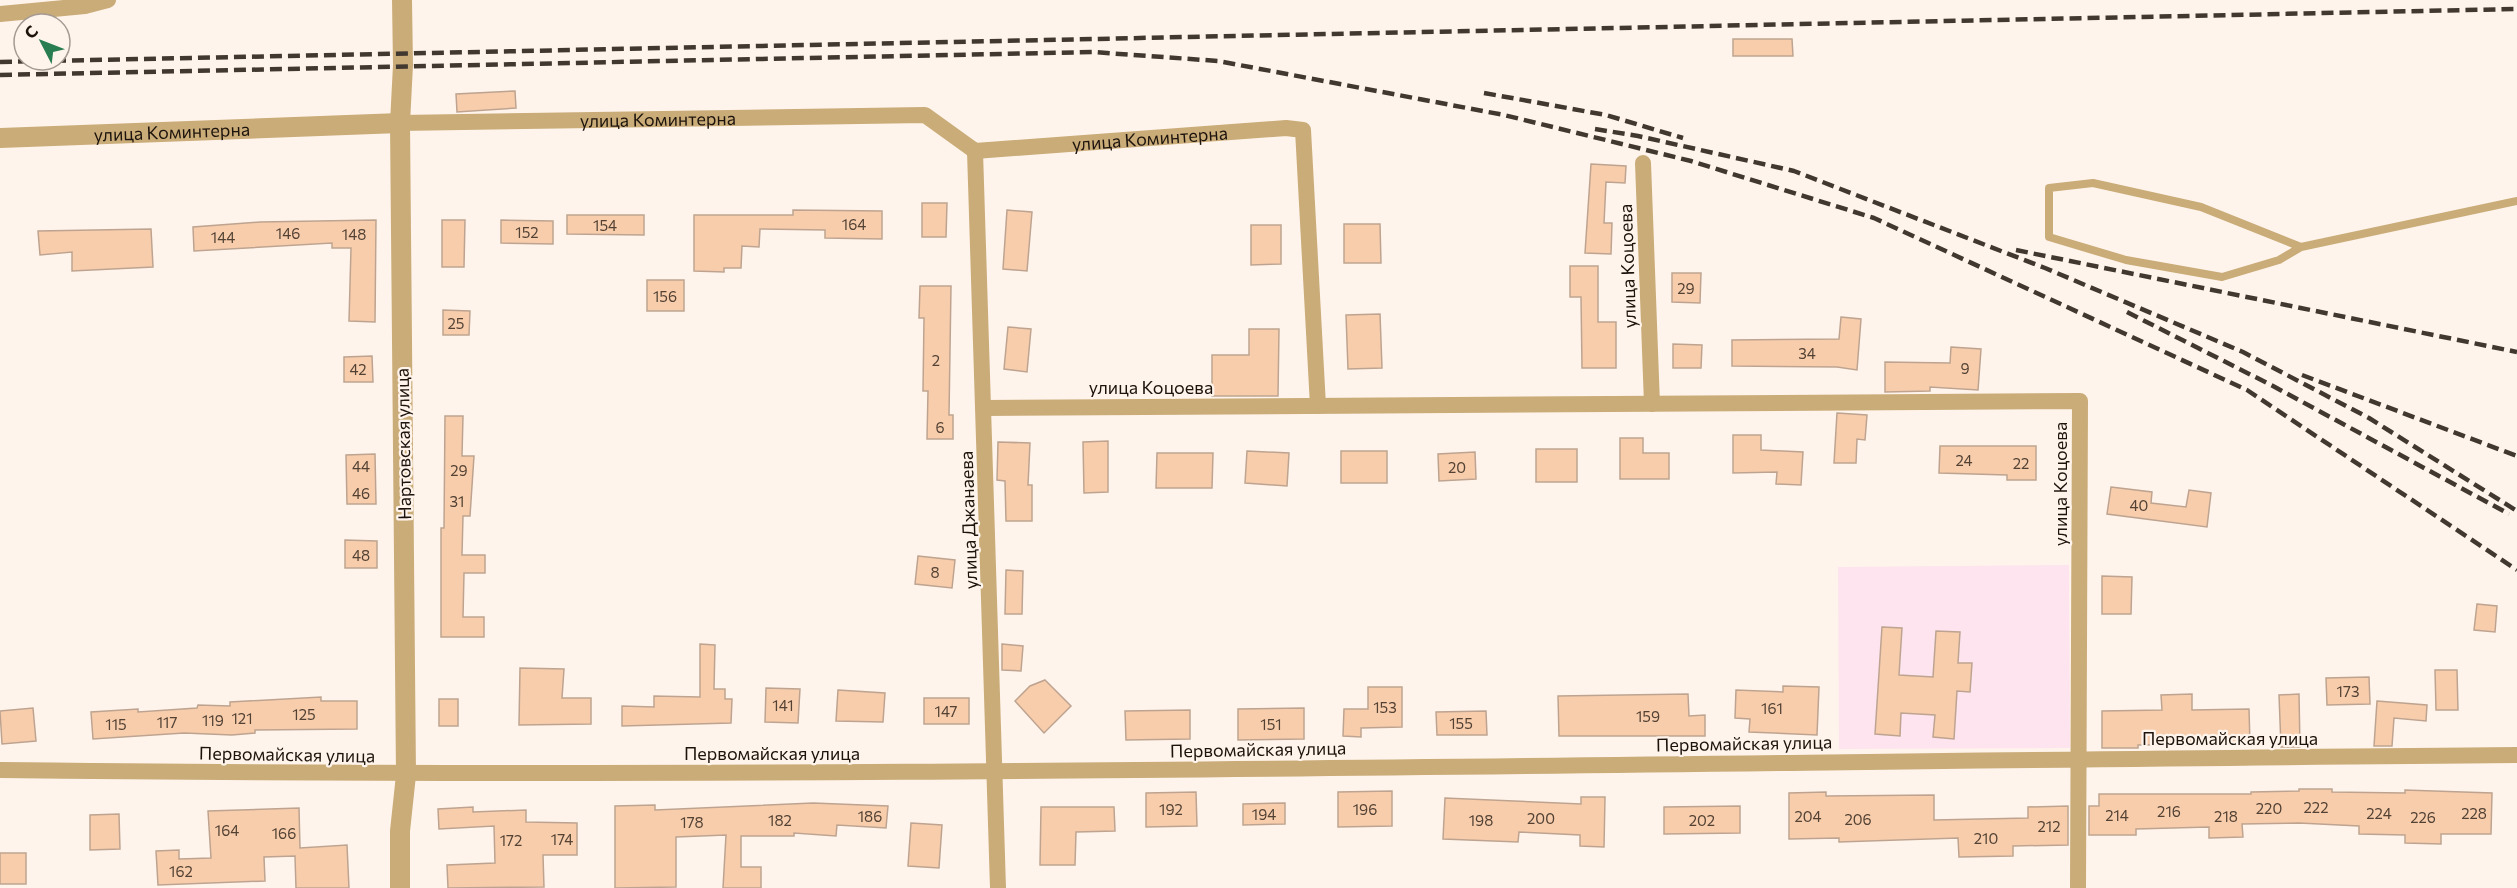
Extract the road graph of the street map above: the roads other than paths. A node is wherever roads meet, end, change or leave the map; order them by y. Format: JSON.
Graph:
{"nodes":[{"id":1,"x":108,"y":0,"type":"edge"},
{"id":2,"x":402,"y":0,"type":"edge"},
{"id":3,"x":0,"y":14,"type":"edge"},
{"id":4,"x":400,"y":123,"type":"junction"},
{"id":5,"x":0,"y":138,"type":"edge"},
{"id":6,"x":975,"y":151,"type":"junction"},
{"id":7,"x":1643,"y":163,"type":"dead end"},
{"id":8,"x":2517,"y":201,"type":"edge"},
{"id":9,"x":2301,"y":246,"type":"junction"},
{"id":10,"x":1652,"y":404,"type":"junction"},
{"id":11,"x":1318,"y":406,"type":"junction"},
{"id":12,"x":984,"y":408,"type":"junction"},
{"id":13,"x":2517,"y":756,"type":"edge"},
{"id":14,"x":2078,"y":759,"type":"junction"},
{"id":15,"x":0,"y":770,"type":"edge"},
{"id":16,"x":996,"y":772,"type":"junction"},
{"id":17,"x":406,"y":775,"type":"junction"},
{"id":18,"x":400,"y":888,"type":"edge"},
{"id":19,"x":998,"y":888,"type":"edge"},
{"id":20,"x":2078,"y":888,"type":"edge"}],
"edges":[{"from":1,"to":3,"type":"street"},
{"from":2,"to":4,"type":"street","name":"Нартовская улица"},
{"from":4,"to":5,"type":"street","name":"улица Коминтерна"},
{"from":4,"to":6,"type":"street","name":"улица Коминтерна"},
{"from":4,"to":17,"type":"street","name":"Нартовская улица"},
{"from":6,"to":11,"type":"street","name":"улица Коминтерна"},
{"from":6,"to":12,"type":"street","name":"улица Джанаева"},
{"from":7,"to":10,"type":"street","name":"улица Коцоева"},
{"from":8,"to":9,"type":"lane"},
{"from":9,"to":9,"type":"lane"},
{"from":10,"to":11,"type":"street","name":"улица Коцоева"},
{"from":10,"to":14,"type":"street","name":"улица Коцоева"},
{"from":11,"to":12,"type":"street","name":"улица Коцоева"},
{"from":12,"to":16,"type":"street","name":"улица Джанаева"},
{"from":13,"to":14,"type":"street","name":"Первомайская улица"},
{"from":14,"to":16,"type":"street","name":"Первомайская улица"},
{"from":14,"to":20,"type":"street","name":"улица Коцоева"},
{"from":15,"to":17,"type":"street","name":"Первомайская улица"},
{"from":16,"to":17,"type":"street","name":"Первомайская улица"},
{"from":16,"to":19,"type":"street","name":"улица Джанаева"},
{"from":17,"to":18,"type":"street","name":"Нартовская улица"}]}
